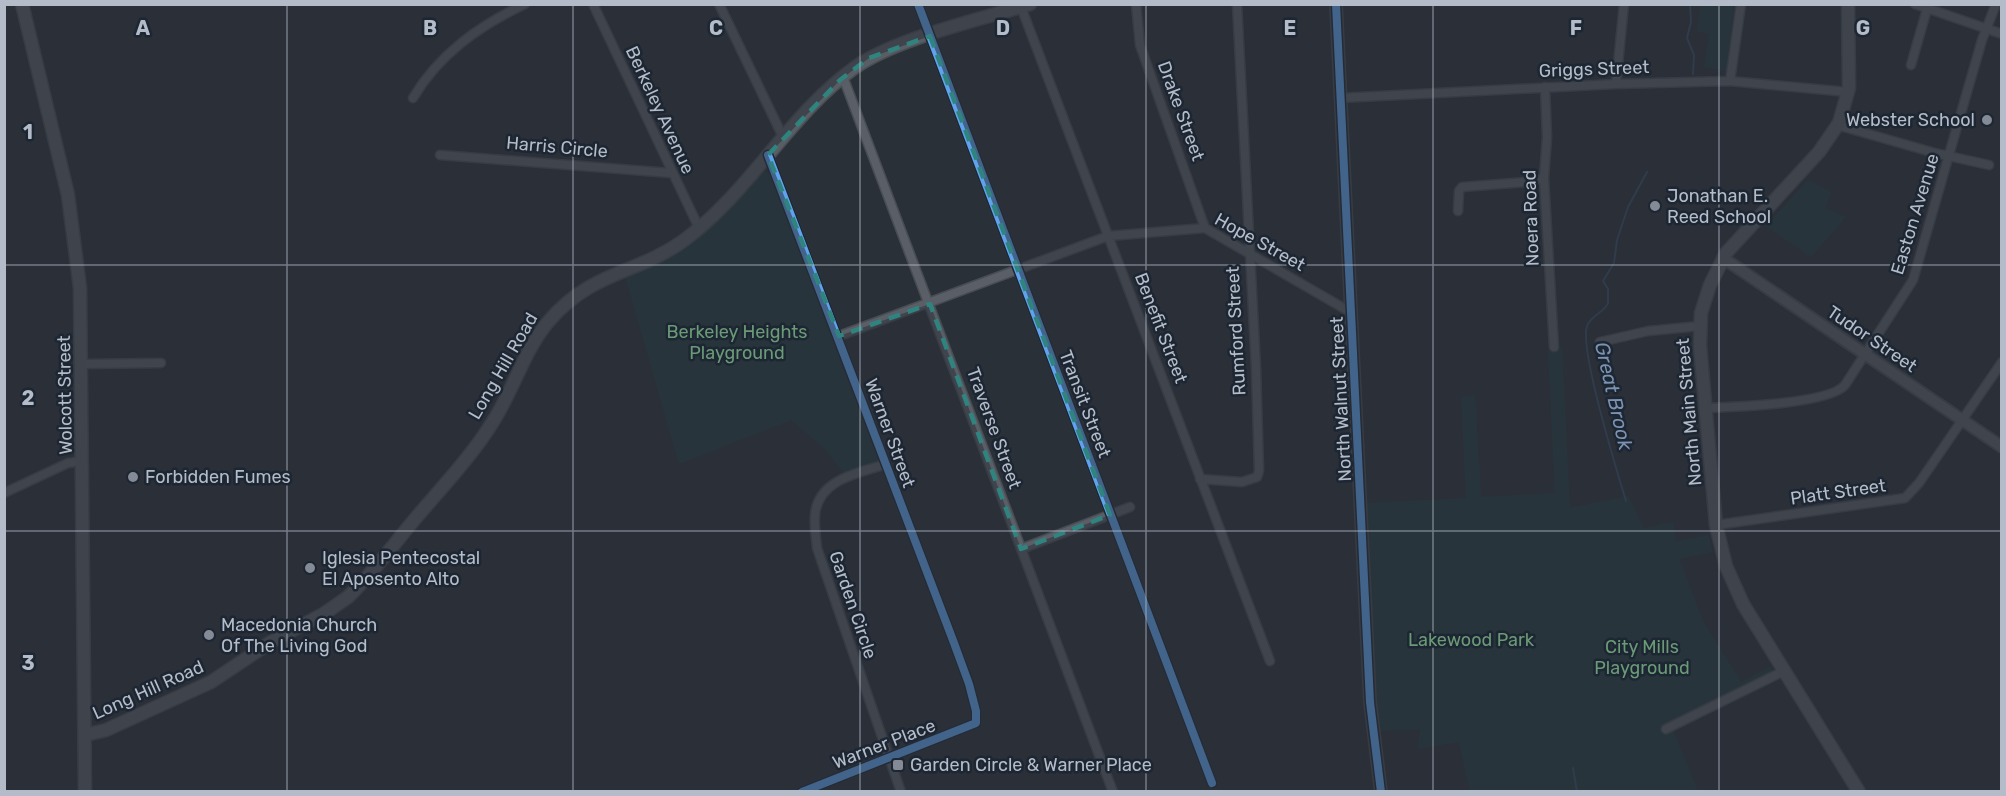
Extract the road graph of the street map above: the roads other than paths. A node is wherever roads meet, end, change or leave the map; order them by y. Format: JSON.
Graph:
{"nodes":[{"id":1,"x":22,"y":4,"type":"edge"},
{"id":2,"x":525,"y":4,"type":"edge"},
{"id":3,"x":593,"y":4,"type":"edge"},
{"id":4,"x":719,"y":4,"type":"edge"},
{"id":5,"x":918,"y":4,"type":"edge"},
{"id":6,"x":1136,"y":4,"type":"edge"},
{"id":7,"x":1236,"y":4,"type":"edge"},
{"id":8,"x":1336,"y":4,"type":"edge"},
{"id":9,"x":1624,"y":4,"type":"edge"},
{"id":10,"x":1741,"y":4,"type":"edge"},
{"id":11,"x":1848,"y":4,"type":"edge"},
{"id":12,"x":1915,"y":4,"type":"edge"},
{"id":13,"x":1996,"y":4,"type":"edge"},
{"id":14,"x":1026,"y":6,"type":"edge"},
{"id":15,"x":1927,"y":9,"type":"junction"},
{"id":16,"x":1986,"y":29,"type":"junction"},
{"id":17,"x":2001,"y":34,"type":"edge"},
{"id":18,"x":930,"y":36,"type":"junction"},
{"id":19,"x":1911,"y":65,"type":"dead end"},
{"id":20,"x":843,"y":76,"type":"junction"},
{"id":21,"x":1730,"y":81,"type":"junction"},
{"id":22,"x":1616,"y":84,"type":"junction"},
{"id":23,"x":1545,"y":87,"type":"junction"},
{"id":24,"x":1848,"y":92,"type":"junction"},
{"id":25,"x":413,"y":98,"type":"dead end"},
{"id":26,"x":1340,"y":98,"type":"junction"},
{"id":27,"x":1837,"y":125,"type":"junction"},
{"id":28,"x":783,"y":137,"type":"junction"},
{"id":29,"x":441,"y":155,"type":"dead end"},
{"id":30,"x":768,"y":155,"type":"junction"},
{"id":31,"x":1949,"y":156,"type":"junction"},
{"id":32,"x":1989,"y":165,"type":"dead end"},
{"id":33,"x":671,"y":173,"type":"junction"},
{"id":34,"x":1544,"y":178,"type":"junction"},
{"id":35,"x":1458,"y":211,"type":"dead end"},
{"id":36,"x":699,"y":228,"type":"junction"},
{"id":37,"x":1204,"y":228,"type":"junction"},
{"id":38,"x":1108,"y":236,"type":"junction"},
{"id":39,"x":1249,"y":254,"type":"junction"},
{"id":40,"x":1723,"y":258,"type":"junction"},
{"id":41,"x":1018,"y":270,"type":"junction"},
{"id":42,"x":930,"y":304,"type":"junction"},
{"id":43,"x":1352,"y":313,"type":"junction"},
{"id":44,"x":1700,"y":326,"type":"junction"},
{"id":45,"x":839,"y":336,"type":"junction"},
{"id":46,"x":1600,"y":342,"type":"dead end"},
{"id":47,"x":1554,"y":346,"type":"dead end"},
{"id":48,"x":1866,"y":354,"type":"junction"},
{"id":49,"x":2001,"y":362,"type":"edge"},
{"id":50,"x":161,"y":363,"type":"dead end"},
{"id":51,"x":82,"y":364,"type":"junction"},
{"id":52,"x":1705,"y":408,"type":"junction"},
{"id":53,"x":1962,"y":420,"type":"junction"},
{"id":54,"x":2001,"y":447,"type":"edge"},
{"id":55,"x":83,"y":461,"type":"junction"},
{"id":56,"x":886,"y":464,"type":"junction"},
{"id":57,"x":1200,"y":479,"type":"junction"},
{"id":58,"x":4,"y":493,"type":"edge"},
{"id":59,"x":1130,"y":507,"type":"dead end"},
{"id":60,"x":1110,"y":515,"type":"junction"},
{"id":61,"x":1716,"y":525,"type":"junction"},
{"id":62,"x":1021,"y":549,"type":"junction"},
{"id":63,"x":1270,"y":661,"type":"dead end"},
{"id":64,"x":1784,"y":670,"type":"junction"},
{"id":65,"x":976,"y":723,"type":"joint"},
{"id":66,"x":1666,"y":729,"type":"dead end"},
{"id":67,"x":85,"y":735,"type":"junction"},
{"id":68,"x":888,"y":759,"type":"junction"},
{"id":69,"x":1212,"y":783,"type":"dead end"},
{"id":70,"x":85,"y":792,"type":"edge"},
{"id":71,"x":802,"y":792,"type":"edge"},
{"id":72,"x":901,"y":792,"type":"edge"},
{"id":73,"x":1113,"y":792,"type":"edge"},
{"id":74,"x":1381,"y":792,"type":"edge"},
{"id":75,"x":1859,"y":792,"type":"edge"}],
"edges":[{"from":1,"to":51,"type":"main road","name":"Wolcott Street"},
{"from":2,"to":25,"type":"street"},
{"from":3,"to":33,"type":"street","name":"Berkeley Avenue"},
{"from":4,"to":28,"type":"street"},
{"from":5,"to":18,"type":"street","name":"Transit Street"},
{"from":6,"to":37,"type":"street","name":"Drake Street"},
{"from":7,"to":39,"type":"street","name":"Rumford Street"},
{"from":8,"to":26,"type":"street","name":"North Walnut Street"},
{"from":9,"to":22,"type":"street"},
{"from":10,"to":21,"type":"street"},
{"from":11,"to":24,"type":"main road","name":"North Main Street"},
{"from":12,"to":15,"type":"street"},
{"from":13,"to":16,"type":"street","name":"Easton Avenue"},
{"from":14,"to":18,"type":"main road","name":"Long Hill Road"},
{"from":14,"to":38,"type":"street","name":"Benefit Street"},
{"from":15,"to":16,"type":"street"},
{"from":15,"to":19,"type":"street"},
{"from":16,"to":17,"type":"street"},
{"from":16,"to":31,"type":"street","name":"Easton Avenue"},
{"from":18,"to":20,"type":"main road","name":"Long Hill Road"},
{"from":18,"to":41,"type":"street","name":"Transit Street"},
{"from":20,"to":28,"type":"main road","name":"Long Hill Road"},
{"from":20,"to":42,"type":"street","name":"Traverse Street"},
{"from":21,"to":22,"type":"street","name":"Griggs Street"},
{"from":21,"to":24,"type":"street","name":"Griggs Street"},
{"from":22,"to":23,"type":"street","name":"Griggs Street"},
{"from":23,"to":26,"type":"street","name":"Griggs Street"},
{"from":23,"to":34,"type":"street","name":"Noera Road"},
{"from":24,"to":27,"type":"main road","name":"North Main Street"},
{"from":26,"to":43,"type":"street","name":"North Walnut Street"},
{"from":27,"to":31,"type":"street"},
{"from":27,"to":40,"type":"main road","name":"North Main Street"},
{"from":28,"to":30,"type":"main road","name":"Long Hill Road"},
{"from":29,"to":33,"type":"street","name":"Harris Circle"},
{"from":30,"to":36,"type":"main road","name":"Long Hill Road"},
{"from":30,"to":45,"type":"street","name":"Warner Street"},
{"from":31,"to":32,"type":"street"},
{"from":31,"to":48,"type":"street","name":"Easton Avenue"},
{"from":33,"to":36,"type":"street","name":"Berkeley Avenue"},
{"from":34,"to":35,"type":"street"},
{"from":34,"to":47,"type":"street","name":"Noera Road"},
{"from":36,"to":67,"type":"main road","name":"Long Hill Road"},
{"from":37,"to":38,"type":"street","name":"Hope Street"},
{"from":37,"to":39,"type":"street","name":"Hope Street"},
{"from":38,"to":41,"type":"street","name":"Hope Street"},
{"from":38,"to":57,"type":"street","name":"Benefit Street"},
{"from":39,"to":43,"type":"street","name":"Hope Street"},
{"from":39,"to":57,"type":"street","name":"Rumford Street"},
{"from":40,"to":44,"type":"main road","name":"North Main Street"},
{"from":40,"to":48,"type":"street","name":"Tudor Street"},
{"from":41,"to":42,"type":"street","name":"Hope Street"},
{"from":41,"to":60,"type":"street","name":"Transit Street"},
{"from":42,"to":45,"type":"street","name":"Hope Street"},
{"from":42,"to":62,"type":"street","name":"Traverse Street"},
{"from":43,"to":74,"type":"street","name":"North Walnut Street"},
{"from":44,"to":46,"type":"street"},
{"from":44,"to":52,"type":"main road","name":"North Main Street"},
{"from":45,"to":56,"type":"street","name":"Warner Street"},
{"from":48,"to":52,"type":"street","name":"Easton Avenue"},
{"from":48,"to":53,"type":"street","name":"Tudor Street"},
{"from":49,"to":53,"type":"street","name":"Platt Street"},
{"from":50,"to":51,"type":"street"},
{"from":51,"to":55,"type":"main road","name":"Wolcott Street"},
{"from":52,"to":61,"type":"main road","name":"North Main Street"},
{"from":53,"to":54,"type":"street","name":"Tudor Street"},
{"from":53,"to":61,"type":"street","name":"Platt Street"},
{"from":55,"to":58,"type":"street"},
{"from":55,"to":67,"type":"main road","name":"Wolcott Street"},
{"from":56,"to":65,"type":"street","name":"Warner Street"},
{"from":56,"to":68,"type":"street","name":"Garden Circle"},
{"from":57,"to":63,"type":"street","name":"Benefit Street"},
{"from":59,"to":60,"type":"street"},
{"from":60,"to":62,"type":"street"},
{"from":60,"to":69,"type":"street","name":"Transit Street"},
{"from":61,"to":64,"type":"main road","name":"North Main Street"},
{"from":62,"to":73,"type":"street","name":"Traverse Street"},
{"from":64,"to":66,"type":"street"},
{"from":64,"to":75,"type":"main road","name":"North Main Street"},
{"from":65,"to":68,"type":"street","name":"Warner Place"},
{"from":67,"to":70,"type":"main road","name":"Wolcott Street"},
{"from":68,"to":71,"type":"street","name":"Warner Place"},
{"from":68,"to":72,"type":"street","name":"Garden Circle"}]}
